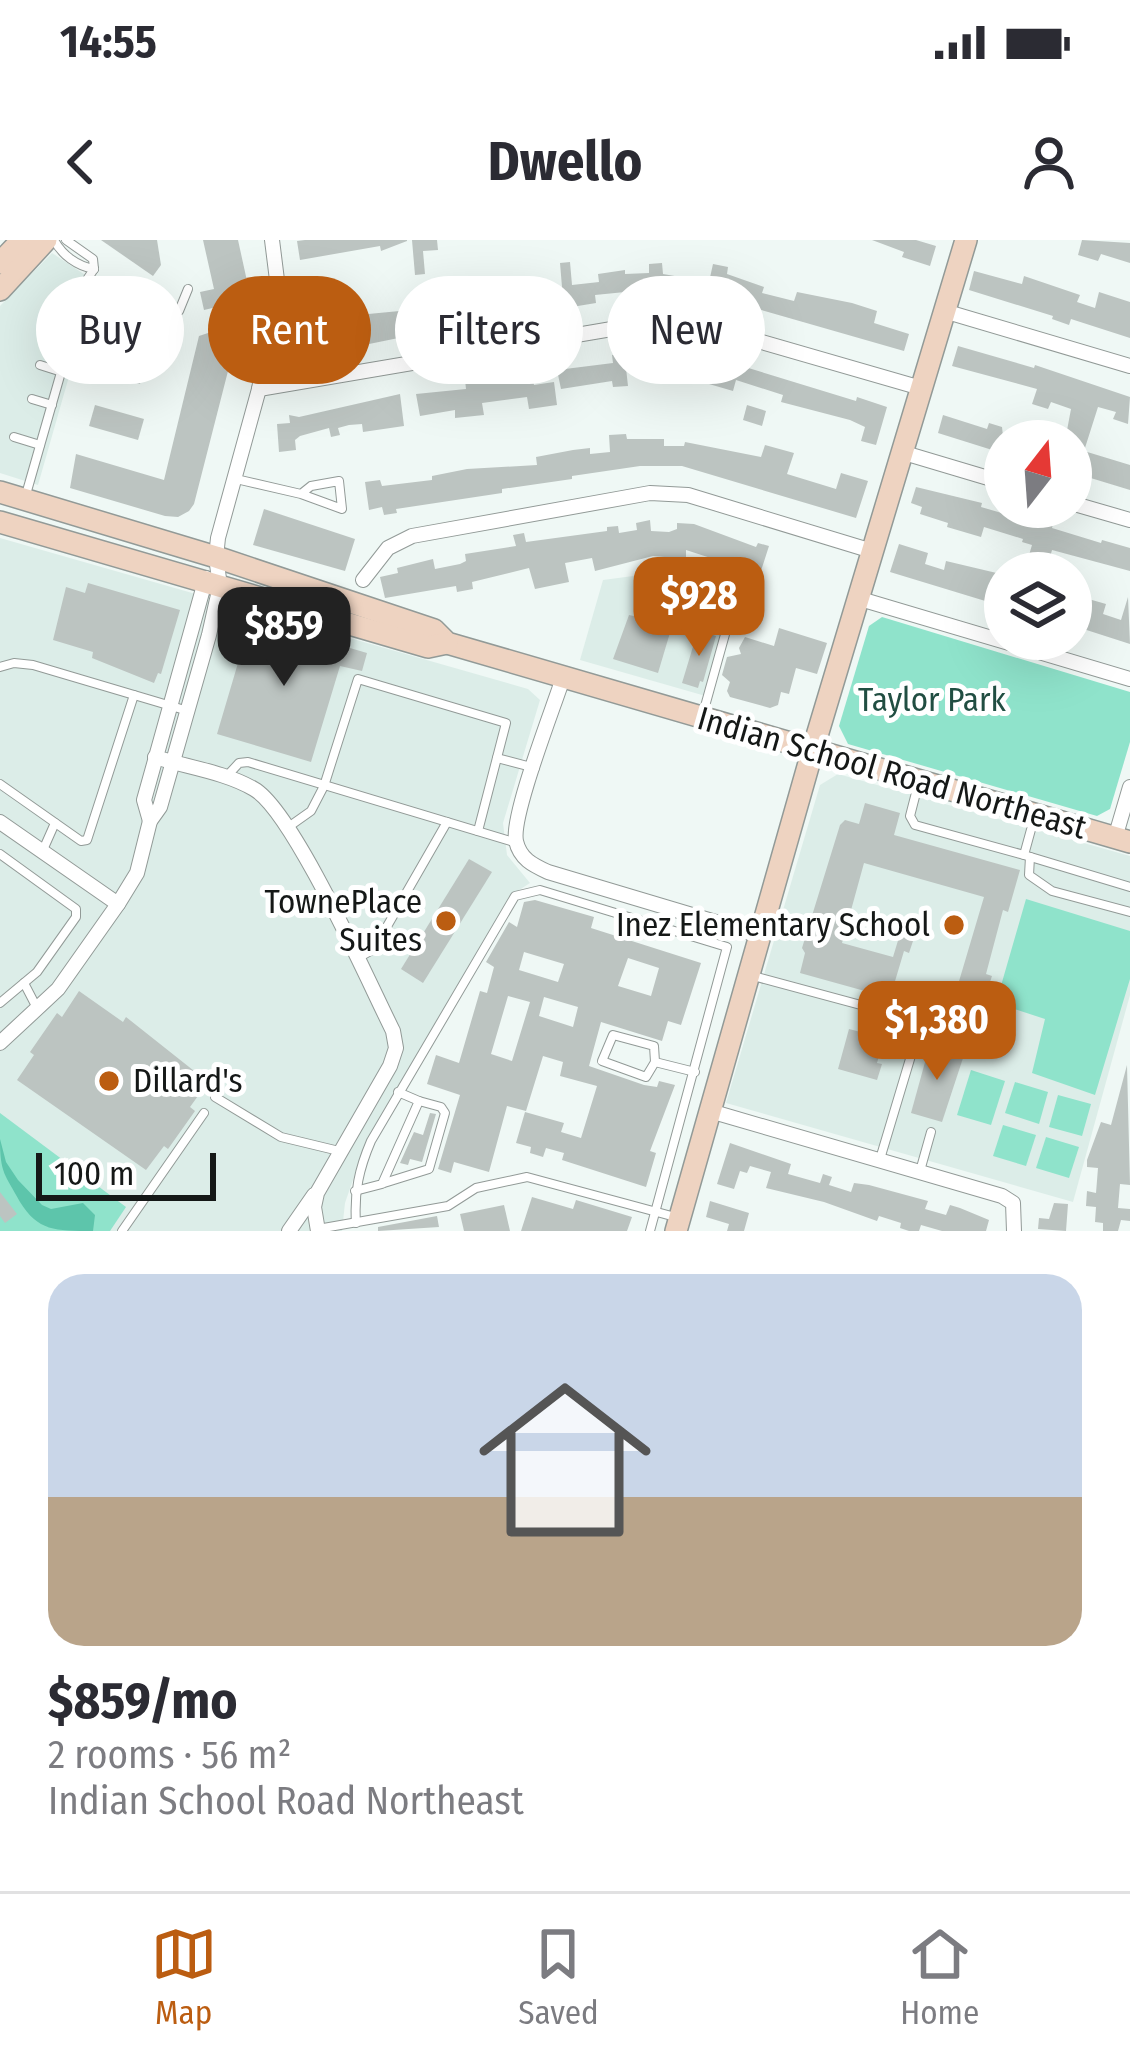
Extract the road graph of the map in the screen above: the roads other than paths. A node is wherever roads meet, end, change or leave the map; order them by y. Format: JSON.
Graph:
{"nodes":[{"id":1,"x":22,"y":240,"type":"edge"},
{"id":2,"x":50,"y":240,"type":"edge"},
{"id":3,"x":66,"y":240,"type":"edge"},
{"id":4,"x":272,"y":240,"type":"edge"},
{"id":5,"x":966,"y":240,"type":"edge"},
{"id":6,"x":0,"y":263,"type":"edge"},
{"id":7,"x":94,"y":269,"type":"junction"},
{"id":8,"x":89,"y":276,"type":"edge"},
{"id":9,"x":0,"y":290,"type":"edge"},
{"id":10,"x":188,"y":290,"type":"dead end"},
{"id":11,"x":184,"y":299,"type":"edge"},
{"id":12,"x":944,"y":311,"type":"junction"},
{"id":13,"x":1130,"y":366,"type":"edge"},
{"id":14,"x":58,"y":384,"type":"edge"},
{"id":15,"x":921,"y":388,"type":"junction"},
{"id":16,"x":259,"y":389,"type":"junction"},
{"id":17,"x":32,"y":399,"type":"dead end"},
{"id":18,"x":52,"y":405,"type":"junction"},
{"id":19,"x":14,"y":437,"type":"dead end"},
{"id":20,"x":40,"y":446,"type":"junction"},
{"id":21,"x":901,"y":452,"type":"junction"},
{"id":22,"x":984,"y":477,"type":"edge"},
{"id":23,"x":234,"y":479,"type":"junction"},
{"id":24,"x":0,"y":492,"type":"edge"},
{"id":25,"x":301,"y":494,"type":"junction"},
{"id":26,"x":24,"y":499,"type":"junction"},
{"id":27,"x":1092,"y":509,"type":"edge"},
{"id":28,"x":1130,"y":520,"type":"edge"},
{"id":29,"x":0,"y":522,"type":"edge"},
{"id":30,"x":872,"y":551,"type":"junction"},
{"id":31,"x":216,"y":557,"type":"junction"},
{"id":32,"x":363,"y":580,"type":"dead end"},
{"id":33,"x":212,"y":584,"type":"junction"},
{"id":34,"x":254,"y":596,"type":"junction"},
{"id":35,"x":857,"y":598,"type":"junction"},
{"id":36,"x":729,"y":620,"type":"dead end"},
{"id":37,"x":209,"y":635,"type":"junction"},
{"id":38,"x":447,"y":643,"type":"junction"},
{"id":39,"x":0,"y":667,"type":"edge"},
{"id":40,"x":563,"y":678,"type":"junction"},
{"id":41,"x":1130,"y":679,"type":"edge"},
{"id":42,"x":134,"y":695,"type":"junction"},
{"id":43,"x":170,"y":705,"type":"junction"},
{"id":44,"x":188,"y":711,"type":"junction"},
{"id":45,"x":702,"y":717,"type":"junction"},
{"id":46,"x":813,"y":748,"type":"junction"},
{"id":47,"x":155,"y":757,"type":"junction"},
{"id":48,"x":496,"y":758,"type":"junction"},
{"id":49,"x":172,"y":763,"type":"junction"},
{"id":50,"x":535,"y":768,"type":"junction"},
{"id":51,"x":225,"y":778,"type":"junction"},
{"id":52,"x":920,"y":780,"type":"junction"},
{"id":53,"x":0,"y":784,"type":"edge"},
{"id":54,"x":324,"y":786,"type":"junction"},
{"id":55,"x":1130,"y":787,"type":"edge"},
{"id":56,"x":1035,"y":814,"type":"junction"},
{"id":57,"x":150,"y":821,"type":"junction"},
{"id":58,"x":0,"y":822,"type":"edge"},
{"id":59,"x":447,"y":822,"type":"junction"},
{"id":60,"x":56,"y":823,"type":"junction"},
{"id":61,"x":287,"y":828,"type":"junction"},
{"id":62,"x":478,"y":831,"type":"junction"},
{"id":63,"x":1122,"y":840,"type":"edge"},
{"id":64,"x":517,"y":843,"type":"junction"},
{"id":65,"x":43,"y":850,"type":"junction"},
{"id":66,"x":0,"y":854,"type":"edge"},
{"id":67,"x":1027,"y":856,"type":"junction"},
{"id":68,"x":1130,"y":886,"type":"edge"},
{"id":69,"x":118,"y":904,"type":"junction"},
{"id":70,"x":1130,"y":912,"type":"edge"},
{"id":71,"x":759,"y":934,"type":"junction"},
{"id":72,"x":357,"y":959,"type":"junction"},
{"id":73,"x":748,"y":974,"type":"junction"},
{"id":74,"x":24,"y":983,"type":"junction"},
{"id":75,"x":0,"y":1003,"type":"edge"},
{"id":76,"x":39,"y":1010,"type":"junction"},
{"id":77,"x":0,"y":1043,"type":"edge"},
{"id":78,"x":655,"y":1062,"type":"junction"},
{"id":79,"x":695,"y":1072,"type":"junction"},
{"id":80,"x":398,"y":1092,"type":"junction"},
{"id":81,"x":215,"y":1097,"type":"dead end"},
{"id":82,"x":418,"y":1101,"type":"junction"},
{"id":83,"x":710,"y":1111,"type":"junction"},
{"id":84,"x":204,"y":1113,"type":"dead end"},
{"id":85,"x":931,"y":1132,"type":"dead end"},
{"id":86,"x":341,"y":1151,"type":"junction"},
{"id":87,"x":880,"y":1160,"type":"junction"},
{"id":88,"x":920,"y":1172,"type":"junction"},
{"id":89,"x":382,"y":1184,"type":"junction"},
{"id":90,"x":320,"y":1186,"type":"junction"},
{"id":91,"x":356,"y":1190,"type":"junction"},
{"id":92,"x":656,"y":1211,"type":"junction"},
{"id":93,"x":678,"y":1224,"type":"edge"},
{"id":94,"x":353,"y":1226,"type":"edge"},
{"id":95,"x":318,"y":1230,"type":"edge"},
{"id":96,"x":122,"y":1231,"type":"edge"},
{"id":97,"x":289,"y":1231,"type":"edge"},
{"id":98,"x":650,"y":1231,"type":"edge"},
{"id":99,"x":1014,"y":1231,"type":"edge"}],
"edges":[{"from":1,"to":6,"type":"street"},
{"from":2,"to":7,"type":"lane"},
{"from":2,"to":9,"type":"street"},
{"from":3,"to":7,"type":"lane"},
{"from":4,"to":16,"type":"street"},
{"from":5,"to":12,"type":"street"},
{"from":7,"to":8,"type":"lane"},
{"from":10,"to":11,"type":"lane"},
{"from":12,"to":13,"type":"street"},
{"from":12,"to":15,"type":"street"},
{"from":14,"to":18,"type":"lane"},
{"from":15,"to":16,"type":"street"},
{"from":15,"to":21,"type":"street"},
{"from":16,"to":23,"type":"street"},
{"from":17,"to":18,"type":"lane"},
{"from":18,"to":20,"type":"lane"},
{"from":19,"to":20,"type":"lane"},
{"from":20,"to":26,"type":"lane"},
{"from":21,"to":22,"type":"street"},
{"from":21,"to":30,"type":"street"},
{"from":23,"to":25,"type":"lane"},
{"from":23,"to":31,"type":"street"},
{"from":24,"to":26,"type":"street","name":"Indian School Road Northeast"},
{"from":25,"to":25,"type":"lane"},
{"from":26,"to":31,"type":"street","name":"Indian School Road Northeast"},
{"from":27,"to":28,"type":"street"},
{"from":29,"to":33,"type":"street","name":"Indian School Road Northeast"},
{"from":30,"to":32,"type":"street"},
{"from":30,"to":35,"type":"street"},
{"from":31,"to":33,"type":"street"},
{"from":31,"to":38,"type":"street","name":"Indian School Road Northeast"},
{"from":33,"to":34,"type":"street","name":"Indian School Road Northeast"},
{"from":33,"to":37,"type":"street"},
{"from":33,"to":43,"type":"street"},
{"from":34,"to":37,"type":"street"},
{"from":34,"to":38,"type":"street","name":"Indian School Road Northeast"},
{"from":35,"to":41,"type":"street"},
{"from":35,"to":46,"type":"street"},
{"from":36,"to":45,"type":"lane"},
{"from":37,"to":44,"type":"street"},
{"from":38,"to":40,"type":"street","name":"Indian School Road Northeast"},
{"from":39,"to":42,"type":"lane"},
{"from":40,"to":45,"type":"street","name":"Indian School Road Northeast"},
{"from":40,"to":50,"type":"street"},
{"from":42,"to":43,"type":"lane"},
{"from":42,"to":60,"type":"lane"},
{"from":43,"to":44,"type":"lane"},
{"from":43,"to":47,"type":"street"},
{"from":44,"to":49,"type":"street"},
{"from":45,"to":46,"type":"street","name":"Indian School Road Northeast"},
{"from":46,"to":52,"type":"street","name":"Indian School Road Northeast"},
{"from":46,"to":71,"type":"street"},
{"from":47,"to":49,"type":"street"},
{"from":47,"to":57,"type":"street"},
{"from":48,"to":50,"type":"lane"},
{"from":48,"to":54,"type":"lane"},
{"from":48,"to":62,"type":"lane"},
{"from":49,"to":51,"type":"street"},
{"from":49,"to":57,"type":"street"},
{"from":50,"to":64,"type":"street"},
{"from":51,"to":54,"type":"lane"},
{"from":51,"to":61,"type":"street"},
{"from":52,"to":56,"type":"street","name":"Indian School Road Northeast"},
{"from":52,"to":67,"type":"lane"},
{"from":53,"to":60,"type":"lane"},
{"from":54,"to":59,"type":"lane"},
{"from":54,"to":61,"type":"lane"},
{"from":55,"to":63,"type":"street"},
{"from":56,"to":63,"type":"street","name":"Indian School Road Northeast"},
{"from":56,"to":67,"type":"lane"},
{"from":57,"to":69,"type":"street"},
{"from":58,"to":65,"type":"street"},
{"from":59,"to":62,"type":"lane"},
{"from":59,"to":72,"type":"lane"},
{"from":60,"to":65,"type":"lane"},
{"from":61,"to":72,"type":"street"},
{"from":62,"to":64,"type":"lane"},
{"from":64,"to":71,"type":"street"},
{"from":65,"to":69,"type":"street"},
{"from":66,"to":74,"type":"lane"},
{"from":67,"to":68,"type":"lane"},
{"from":67,"to":70,"type":"lane"},
{"from":69,"to":76,"type":"street"},
{"from":71,"to":73,"type":"street"},
{"from":72,"to":86,"type":"street"},
{"from":73,"to":83,"type":"street"},
{"from":73,"to":87,"type":"lane"},
{"from":74,"to":75,"type":"lane"},
{"from":74,"to":76,"type":"lane"},
{"from":76,"to":77,"type":"street"},
{"from":78,"to":78,"type":"lane"},
{"from":78,"to":79,"type":"lane"},
{"from":79,"to":80,"type":"lane"},
{"from":79,"to":92,"type":"lane"},
{"from":80,"to":82,"type":"lane"},
{"from":80,"to":91,"type":"lane"},
{"from":81,"to":86,"type":"lane"},
{"from":82,"to":89,"type":"lane"},
{"from":82,"to":89,"type":"lane"},
{"from":83,"to":87,"type":"street"},
{"from":83,"to":93,"type":"street"},
{"from":84,"to":96,"type":"lane"},
{"from":85,"to":88,"type":"lane"},
{"from":86,"to":90,"type":"street"},
{"from":87,"to":88,"type":"street"},
{"from":88,"to":99,"type":"street"},
{"from":89,"to":91,"type":"lane"},
{"from":90,"to":95,"type":"street"},
{"from":90,"to":97,"type":"street"},
{"from":91,"to":94,"type":"lane"},
{"from":92,"to":93,"type":"lane"},
{"from":92,"to":94,"type":"lane"},
{"from":92,"to":98,"type":"lane"},
{"from":94,"to":95,"type":"lane"}]}
